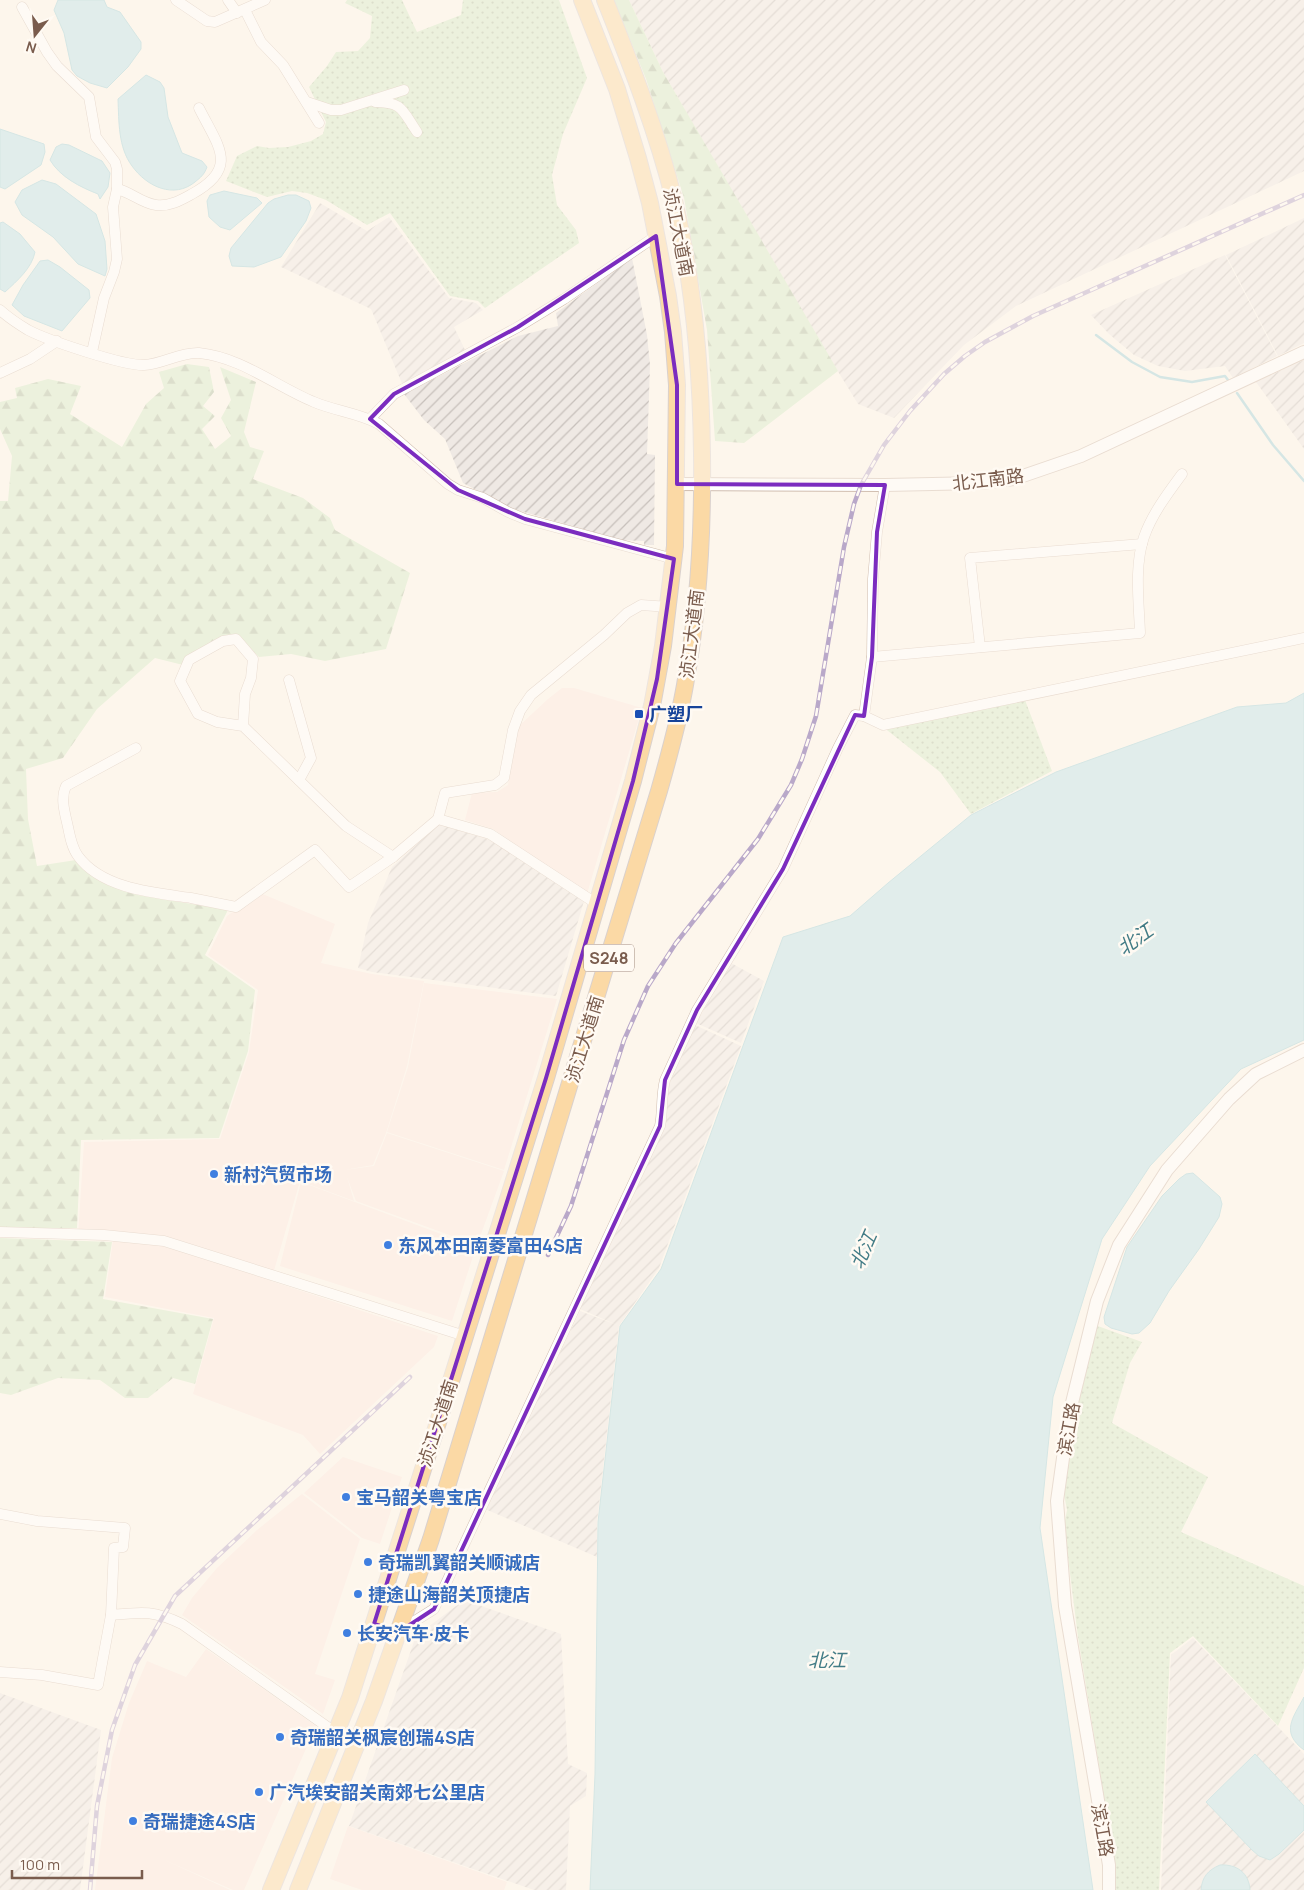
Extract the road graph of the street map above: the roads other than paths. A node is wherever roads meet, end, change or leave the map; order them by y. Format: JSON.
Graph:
{"nodes":[{"id":1,"x":176,"y":0,"type":"edge"},
{"id":2,"x":228,"y":0,"type":"edge"},
{"id":3,"x":265,"y":0,"type":"edge"},
{"id":4,"x":582,"y":0,"type":"edge"},
{"id":5,"x":604,"y":0,"type":"edge"},
{"id":6,"x":22,"y":7,"type":"dead end"},
{"id":7,"x":241,"y":12,"type":"junction"},
{"id":8,"x":404,"y":90,"type":"dead end"},
{"id":9,"x":307,"y":102,"type":"junction"},
{"id":10,"x":364,"y":102,"type":"junction"},
{"id":11,"x":199,"y":108,"type":"dead end"},
{"id":12,"x":319,"y":124,"type":"dead end"},
{"id":13,"x":417,"y":132,"type":"dead end"},
{"id":14,"x":117,"y":189,"type":"junction"},
{"id":15,"x":656,"y":236,"type":"junction"},
{"id":16,"x":0,"y":310,"type":"edge"},
{"id":17,"x":57,"y":341,"type":"junction"},
{"id":18,"x":92,"y":352,"type":"junction"},
{"id":19,"x":1304,"y":352,"type":"edge"},
{"id":20,"x":0,"y":373,"type":"edge"},
{"id":21,"x":370,"y":419,"type":"junction"},
{"id":22,"x":1182,"y":474,"type":"dead end"},
{"id":23,"x":676,"y":484,"type":"junction"},
{"id":24,"x":702,"y":484,"type":"junction"},
{"id":25,"x":884,"y":484,"type":"junction"},
{"id":26,"x":1142,"y":544,"type":"junction"},
{"id":27,"x":674,"y":559,"type":"junction"},
{"id":28,"x":669,"y":608,"type":"junction"},
{"id":29,"x":1304,"y":638,"type":"edge"},
{"id":30,"x":980,"y":647,"type":"junction"},
{"id":31,"x":872,"y":656,"type":"junction"},
{"id":32,"x":289,"y":680,"type":"dead end"},
{"id":33,"x":864,"y":716,"type":"junction"},
{"id":34,"x":243,"y":726,"type":"junction"},
{"id":35,"x":136,"y":748,"type":"dead end"},
{"id":36,"x":299,"y":780,"type":"junction"},
{"id":37,"x":438,"y":819,"type":"junction"},
{"id":38,"x":393,"y":857,"type":"junction"},
{"id":39,"x":597,"y":904,"type":"junction"},
{"id":40,"x":1304,"y":1050,"type":"edge"},
{"id":41,"x":0,"y":1232,"type":"edge"},
{"id":42,"x":465,"y":1336,"type":"junction"},
{"id":43,"x":490,"y":1344,"type":"junction"},
{"id":44,"x":0,"y":1514,"type":"edge"},
{"id":45,"x":111,"y":1615,"type":"junction"},
{"id":46,"x":374,"y":1624,"type":"junction"},
{"id":47,"x":398,"y":1632,"type":"junction"},
{"id":48,"x":0,"y":1672,"type":"edge"},
{"id":49,"x":336,"y":1733,"type":"junction"},
{"id":50,"x":271,"y":1890,"type":"edge"},
{"id":51,"x":298,"y":1890,"type":"edge"},
{"id":52,"x":1110,"y":1890,"type":"edge"}],
"edges":[{"from":1,"to":7,"type":"street"},
{"from":2,"to":7,"type":"street"},
{"from":3,"to":7,"type":"street"},
{"from":4,"to":15,"type":"main road","name":"浈江大道南","number":"S248"},
{"from":5,"to":24,"type":"main road","name":"浈江大道南","number":"S248"},
{"from":6,"to":14,"type":"street"},
{"from":7,"to":9,"type":"street"},
{"from":8,"to":10,"type":"street"},
{"from":9,"to":10,"type":"street"},
{"from":9,"to":12,"type":"street"},
{"from":10,"to":13,"type":"street"},
{"from":11,"to":14,"type":"street"},
{"from":14,"to":18,"type":"street"},
{"from":15,"to":21,"type":"street"},
{"from":15,"to":23,"type":"main road","name":"浈江大道南","number":"S248"},
{"from":16,"to":17,"type":"street"},
{"from":17,"to":18,"type":"street"},
{"from":17,"to":20,"type":"street"},
{"from":18,"to":21,"type":"street"},
{"from":19,"to":25,"type":"street","name":"北江南路"},
{"from":21,"to":27,"type":"street"},
{"from":22,"to":26,"type":"street"},
{"from":23,"to":24,"type":"street","name":"北江南路"},
{"from":23,"to":27,"type":"main road","name":"浈江大道南","number":"S248"},
{"from":24,"to":25,"type":"street","name":"北江南路"},
{"from":24,"to":43,"type":"main road","name":"浈江大道南","number":"S248"},
{"from":25,"to":31,"type":"street"},
{"from":26,"to":30,"type":"street"},
{"from":26,"to":30,"type":"street"},
{"from":27,"to":28,"type":"main road","name":"浈江大道南","number":"S248"},
{"from":28,"to":37,"type":"street"},
{"from":28,"to":39,"type":"main road","name":"浈江大道南","number":"S248"},
{"from":29,"to":33,"type":"street"},
{"from":30,"to":31,"type":"street"},
{"from":31,"to":33,"type":"street"},
{"from":32,"to":36,"type":"street"},
{"from":33,"to":47,"type":"street"},
{"from":34,"to":34,"type":"street"},
{"from":34,"to":36,"type":"street"},
{"from":35,"to":38,"type":"street"},
{"from":36,"to":38,"type":"street"},
{"from":37,"to":38,"type":"street"},
{"from":37,"to":39,"type":"street"},
{"from":39,"to":42,"type":"main road","name":"浈江大道南","number":"S248"},
{"from":40,"to":52,"type":"street","name":"滨江路"},
{"from":41,"to":42,"type":"street"},
{"from":42,"to":43,"type":"main road"},
{"from":42,"to":46,"type":"main road","name":"浈江大道南","number":"S248"},
{"from":43,"to":47,"type":"main road","name":"浈江大道南","number":"S248"},
{"from":44,"to":45,"type":"street"},
{"from":45,"to":48,"type":"street"},
{"from":45,"to":49,"type":"street"},
{"from":46,"to":47,"type":"main road"},
{"from":46,"to":49,"type":"main road","name":"浈江大道南","number":"S248"},
{"from":47,"to":51,"type":"main road","name":"浈江大道南","number":"S248"},
{"from":49,"to":50,"type":"main road","name":"浈江大道南","number":"S248"}]}
